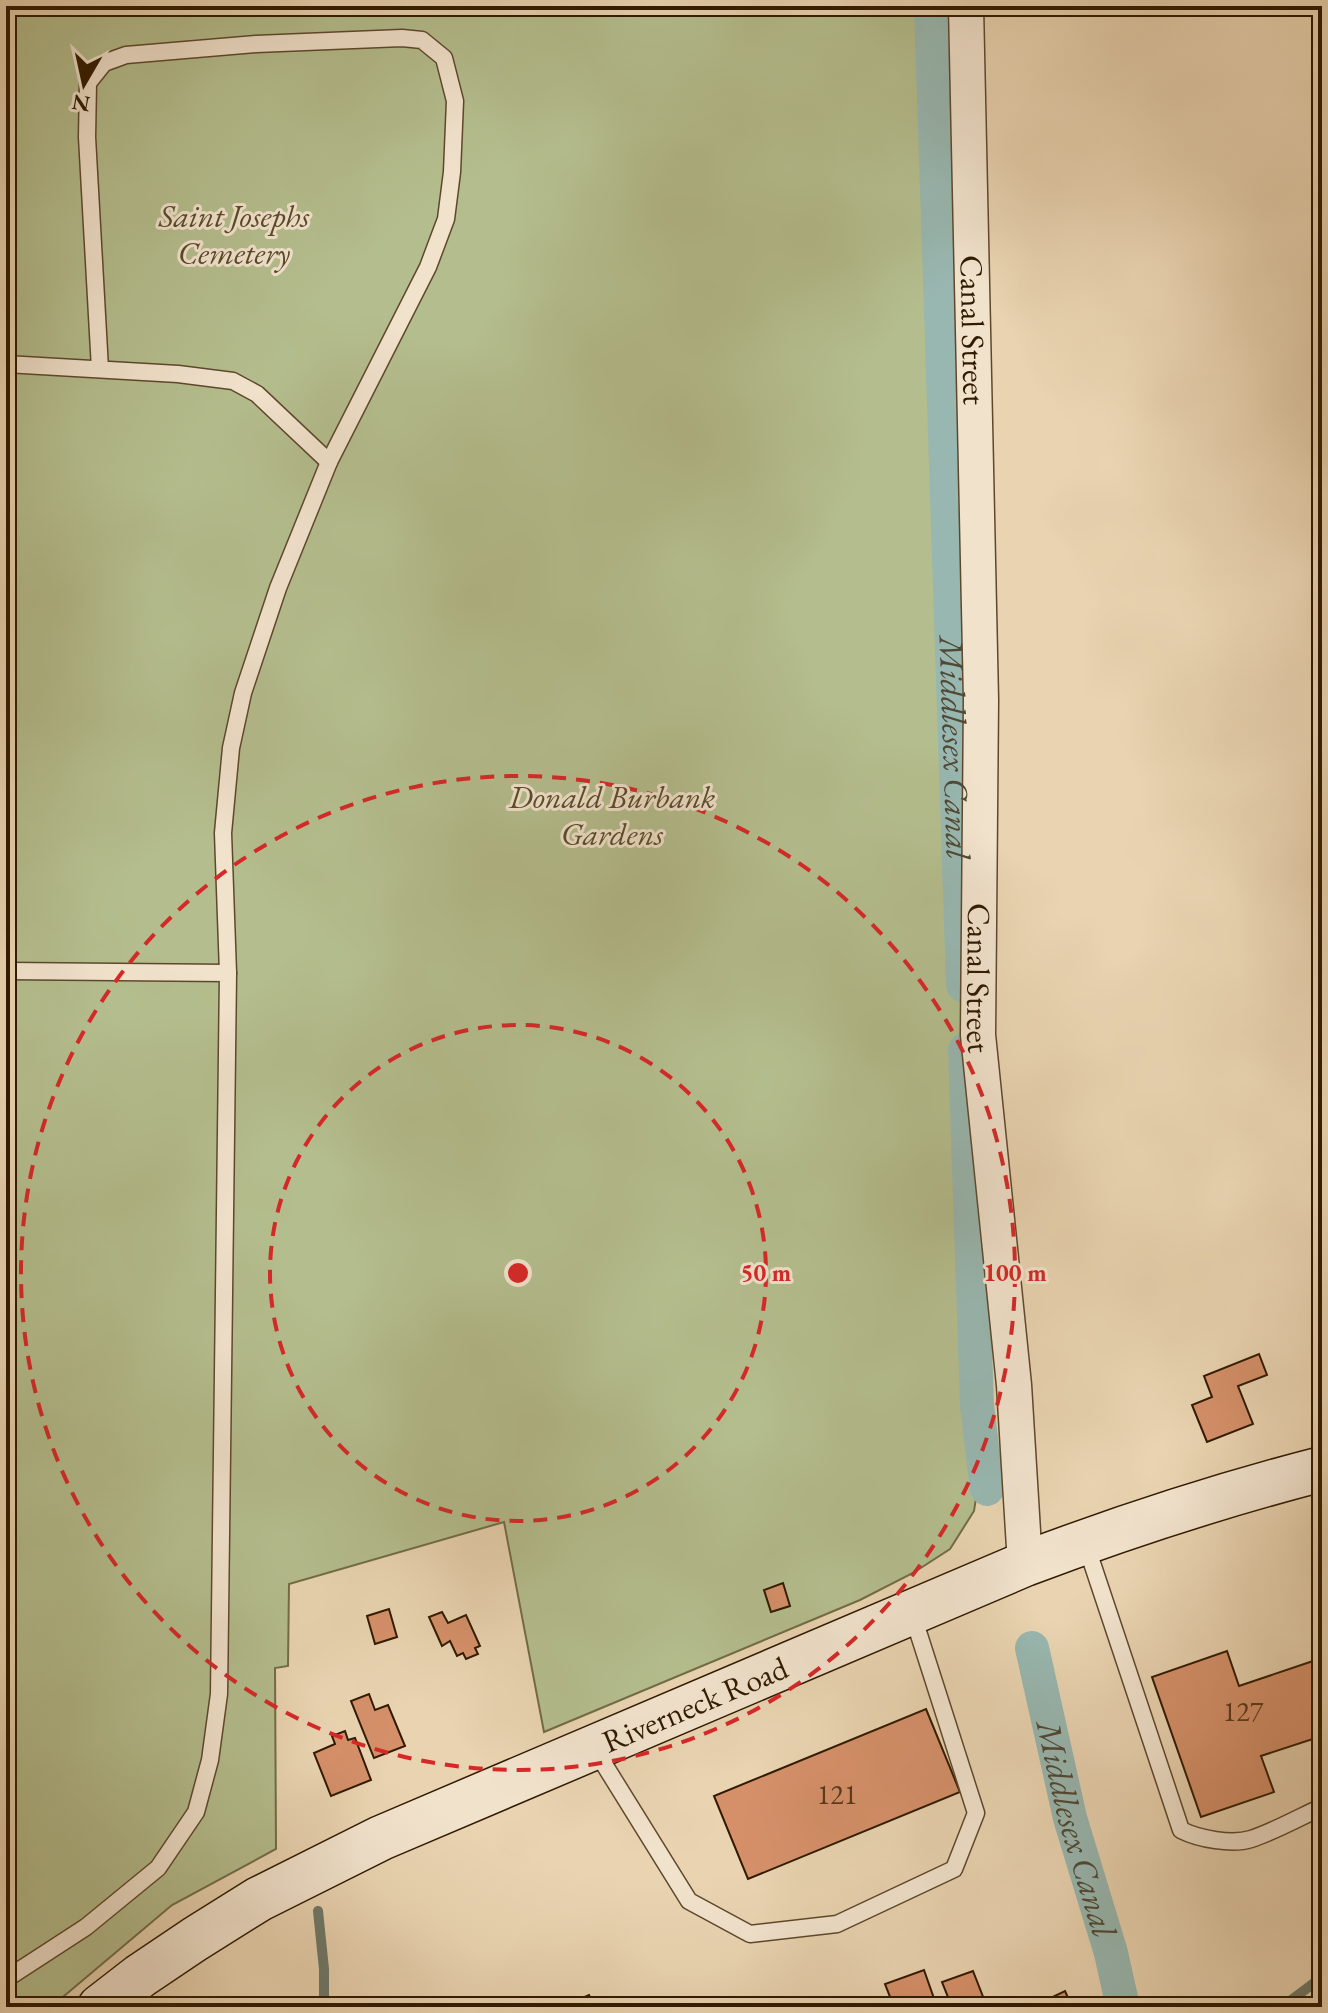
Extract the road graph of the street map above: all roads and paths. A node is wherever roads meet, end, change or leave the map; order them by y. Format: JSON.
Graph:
{"nodes":[{"id":1,"x":966,"y":6,"type":"edge"},
{"id":2,"x":6,"y":364,"type":"edge"},
{"id":3,"x":100,"y":369,"type":"junction"},
{"id":4,"x":329,"y":462,"type":"junction"},
{"id":5,"x":6,"y":971,"type":"edge"},
{"id":6,"x":228,"y":973,"type":"junction"},
{"id":7,"x":1322,"y":1469,"type":"edge"},
{"id":8,"x":1085,"y":1541,"type":"junction"},
{"id":9,"x":1025,"y":1564,"type":"junction"},
{"id":10,"x":912,"y":1612,"type":"junction"},
{"id":11,"x":594,"y":1747,"type":"junction"},
{"id":12,"x":1322,"y":1807,"type":"edge"},
{"id":13,"x":6,"y":1979,"type":"edge"},
{"id":14,"x":100,"y":2007,"type":"edge"}],
"edges":[{"from":1,"to":9,"type":"street","name":"Canal Street"},
{"from":2,"to":3,"type":"lane"},
{"from":3,"to":4,"type":"lane"},
{"from":3,"to":4,"type":"lane"},
{"from":4,"to":6,"type":"lane"},
{"from":5,"to":6,"type":"lane"},
{"from":6,"to":13,"type":"lane"},
{"from":7,"to":8,"type":"main road","name":"Riverneck Road"},
{"from":8,"to":9,"type":"main road","name":"Riverneck Road"},
{"from":8,"to":12,"type":"lane"},
{"from":9,"to":10,"type":"main road","name":"Riverneck Road"},
{"from":10,"to":11,"type":"main road","name":"Riverneck Road"},
{"from":10,"to":11,"type":"lane"},
{"from":11,"to":14,"type":"main road","name":"Riverneck Road"}]}
